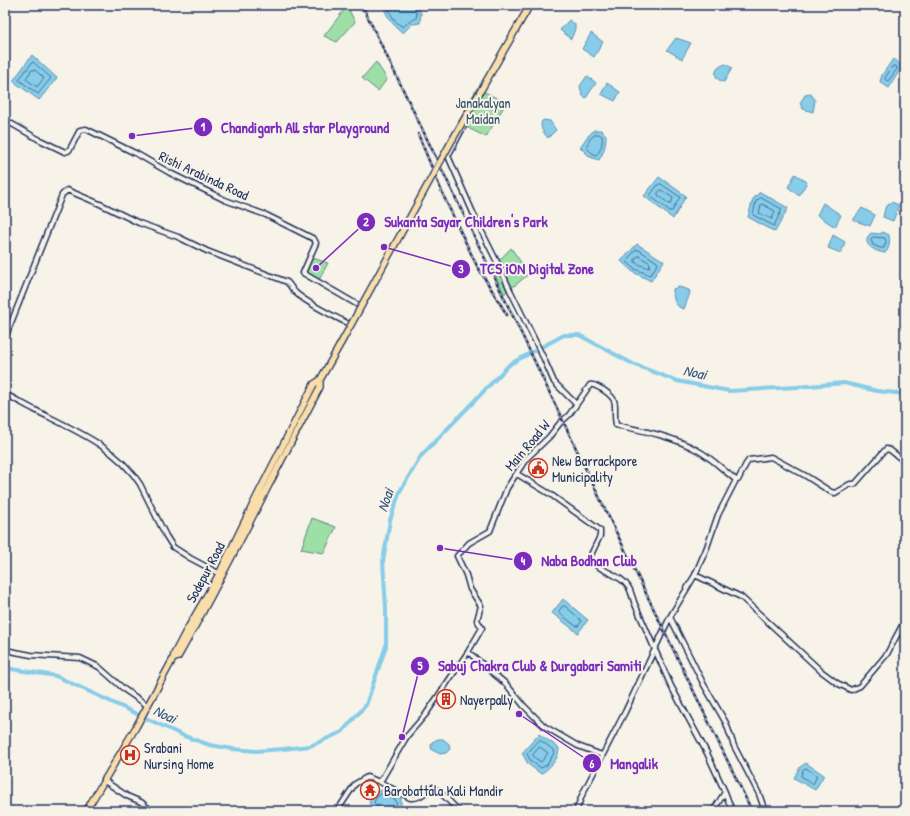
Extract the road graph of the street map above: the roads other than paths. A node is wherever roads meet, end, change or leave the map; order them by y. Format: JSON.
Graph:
{"nodes":[{"id":1,"x":531,"y":5,"type":"edge"},
{"id":2,"x":5,"y":120,"type":"edge"},
{"id":3,"x":358,"y":305,"type":"dead end"},
{"id":4,"x":347,"y":323,"type":"dead end"},
{"id":5,"x":5,"y":338,"type":"edge"},
{"id":6,"x":5,"y":394,"type":"edge"},
{"id":7,"x":576,"y":404,"type":"junction"},
{"id":8,"x":905,"y":462,"type":"edge"},
{"id":9,"x":517,"y":474,"type":"junction"},
{"id":10,"x":736,"y":480,"type":"junction"},
{"id":11,"x":221,"y":574,"type":"junction"},
{"id":12,"x":695,"y":574,"type":"junction"},
{"id":13,"x":670,"y":617,"type":"junction"},
{"id":14,"x":905,"y":620,"type":"edge"},
{"id":15,"x":5,"y":650,"type":"edge"},
{"id":16,"x":655,"y":650,"type":"junction"},
{"id":17,"x":468,"y":652,"type":"junction"},
{"id":18,"x":146,"y":707,"type":"junction"},
{"id":19,"x":602,"y":755,"type":"junction"},
{"id":20,"x":103,"y":780,"type":"junction"},
{"id":21,"x":380,"y":782,"type":"junction"},
{"id":22,"x":725,"y":792,"type":"junction"},
{"id":23,"x":86,"y":811,"type":"edge"},
{"id":24,"x":152,"y":811,"type":"edge"},
{"id":25,"x":337,"y":811,"type":"edge"},
{"id":26,"x":459,"y":811,"type":"edge"},
{"id":27,"x":576,"y":811,"type":"edge"},
{"id":28,"x":713,"y":811,"type":"edge"},
{"id":29,"x":732,"y":811,"type":"edge"},
{"id":30,"x":765,"y":811,"type":"edge"}],
"edges":[{"from":1,"to":7,"type":"street"},
{"from":1,"to":11,"type":"main road","name":"Sodepur Road","bridge":true},
{"from":2,"to":3,"type":"street","name":"Rishi Arabinda Road"},
{"from":4,"to":5,"type":"street"},
{"from":6,"to":11,"type":"street"},
{"from":7,"to":9,"type":"street","name":"Main Road W"},
{"from":7,"to":10,"type":"street","name":"Main Road W"},
{"from":8,"to":10,"type":"street"},
{"from":9,"to":16,"type":"street"},
{"from":9,"to":17,"type":"street","name":"Main Road W"},
{"from":10,"to":12,"type":"street"},
{"from":11,"to":18,"type":"main road","name":"Sodepur Road"},
{"from":12,"to":13,"type":"street"},
{"from":12,"to":14,"type":"street"},
{"from":13,"to":16,"type":"street"},
{"from":13,"to":30,"type":"street"},
{"from":15,"to":18,"type":"street"},
{"from":16,"to":19,"type":"street"},
{"from":16,"to":22,"type":"street"},
{"from":17,"to":19,"type":"street"},
{"from":17,"to":21,"type":"street"},
{"from":18,"to":20,"type":"main road","name":"Sodepur Road"},
{"from":19,"to":27,"type":"street"},
{"from":20,"to":23,"type":"main road","name":"Sodepur Road"},
{"from":20,"to":24,"type":"street"},
{"from":21,"to":25,"type":"street"},
{"from":21,"to":26,"type":"street"},
{"from":22,"to":28,"type":"street"},
{"from":22,"to":29,"type":"street"}]}
